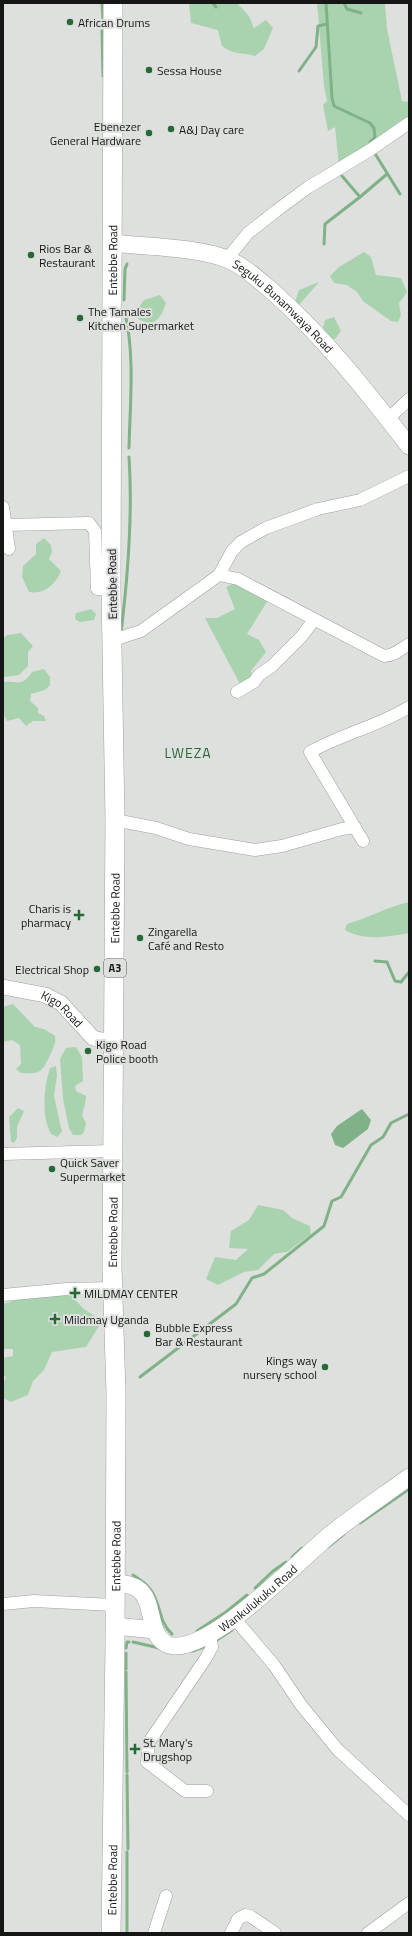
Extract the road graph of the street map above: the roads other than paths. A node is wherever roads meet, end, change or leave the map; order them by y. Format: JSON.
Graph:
{"nodes":[{"id":1,"x":113,"y":3,"type":"edge"},
{"id":2,"x":409,"y":123,"type":"edge"},
{"id":3,"x":113,"y":243,"type":"junction"},
{"id":4,"x":227,"y":259,"type":"junction"},
{"id":5,"x":409,"y":399,"type":"edge"},
{"id":6,"x":388,"y":419,"type":"junction"},
{"id":7,"x":409,"y":446,"type":"edge"},
{"id":8,"x":409,"y":476,"type":"edge"},
{"id":9,"x":3,"y":507,"type":"edge"},
{"id":10,"x":6,"y":525,"type":"junction"},
{"id":11,"x":9,"y":549,"type":"dead end"},
{"id":12,"x":218,"y":575,"type":"junction"},
{"id":13,"x":111,"y":589,"type":"junction"},
{"id":14,"x":314,"y":620,"type":"junction"},
{"id":15,"x":113,"y":640,"type":"junction"},
{"id":16,"x":409,"y":644,"type":"edge"},
{"id":17,"x":237,"y":692,"type":"dead end"},
{"id":18,"x":409,"y":707,"type":"edge"},
{"id":19,"x":115,"y":820,"type":"junction"},
{"id":20,"x":355,"y":827,"type":"junction"},
{"id":21,"x":363,"y":841,"type":"dead end"},
{"id":22,"x":3,"y":987,"type":"edge"},
{"id":23,"x":115,"y":1040,"type":"junction"},
{"id":24,"x":112,"y":1151,"type":"junction"},
{"id":25,"x":3,"y":1154,"type":"edge"},
{"id":26,"x":112,"y":1288,"type":"junction"},
{"id":27,"x":3,"y":1295,"type":"edge"},
{"id":28,"x":409,"y":1477,"type":"edge"},
{"id":29,"x":115,"y":1582,"type":"junction"},
{"id":30,"x":3,"y":1604,"type":"edge"},
{"id":31,"x":114,"y":1605,"type":"junction"},
{"id":32,"x":234,"y":1618,"type":"junction"},
{"id":33,"x":115,"y":1626,"type":"junction"},
{"id":34,"x":154,"y":1626,"type":"junction"},
{"id":35,"x":210,"y":1634,"type":"junction"},
{"id":36,"x":207,"y":1791,"type":"dead end"},
{"id":37,"x":409,"y":1815,"type":"edge"},
{"id":38,"x":166,"y":1896,"type":"dead end"},
{"id":39,"x":409,"y":1903,"type":"edge"},
{"id":40,"x":111,"y":1933,"type":"edge"},
{"id":41,"x":154,"y":1933,"type":"edge"},
{"id":42,"x":230,"y":1933,"type":"edge"},
{"id":43,"x":275,"y":1933,"type":"edge"},
{"id":44,"x":368,"y":1933,"type":"edge"}],
"edges":[{"from":1,"to":3,"type":"main road","name":"Entebbe Road","number":"A3"},
{"from":2,"to":4,"type":"street"},
{"from":3,"to":4,"type":"main road","name":"Seguku Bunamwaya Road"},
{"from":3,"to":13,"type":"main road","name":"Entebbe Road","number":"A3"},
{"from":4,"to":6,"type":"main road","name":"Seguku Bunamwaya Road"},
{"from":5,"to":6,"type":"street"},
{"from":6,"to":7,"type":"main road","name":"Seguku Bunamwaya Road"},
{"from":8,"to":12,"type":"street"},
{"from":9,"to":10,"type":"street"},
{"from":10,"to":11,"type":"street"},
{"from":10,"to":13,"type":"street"},
{"from":12,"to":14,"type":"street"},
{"from":12,"to":15,"type":"street"},
{"from":13,"to":15,"type":"main road","name":"Entebbe Road","number":"A3"},
{"from":14,"to":16,"type":"street"},
{"from":14,"to":17,"type":"street"},
{"from":15,"to":19,"type":"main road","name":"Entebbe Road","number":"A3"},
{"from":18,"to":20,"type":"street"},
{"from":19,"to":20,"type":"street"},
{"from":19,"to":23,"type":"main road","name":"Entebbe Road","number":"A3"},
{"from":20,"to":21,"type":"street"},
{"from":22,"to":23,"type":"street","name":"Kigo Road"},
{"from":23,"to":24,"type":"main road","name":"Entebbe Road","number":"A3"},
{"from":24,"to":25,"type":"street"},
{"from":24,"to":26,"type":"main road","name":"Entebbe Road","number":"A3"},
{"from":26,"to":27,"type":"street"},
{"from":26,"to":29,"type":"main road","name":"Entebbe Road","number":"A3"},
{"from":28,"to":32,"type":"main road","name":"Wankulukuku Road"},
{"from":29,"to":31,"type":"main road","name":"Entebbe Road","number":"A3"},
{"from":29,"to":34,"type":"main road","name":"Wankulukuku Road"},
{"from":30,"to":31,"type":"street"},
{"from":31,"to":33,"type":"main road","name":"Entebbe Road","number":"A3"},
{"from":32,"to":35,"type":"main road","name":"Wankulukuku Road"},
{"from":32,"to":37,"type":"street"},
{"from":33,"to":34,"type":"main road"},
{"from":33,"to":40,"type":"main road","name":"Entebbe Road","number":"A3"},
{"from":34,"to":35,"type":"main road","name":"Wankulukuku Road"},
{"from":35,"to":36,"type":"street"},
{"from":38,"to":41,"type":"street"},
{"from":39,"to":44,"type":"street"},
{"from":42,"to":43,"type":"street"}]}
